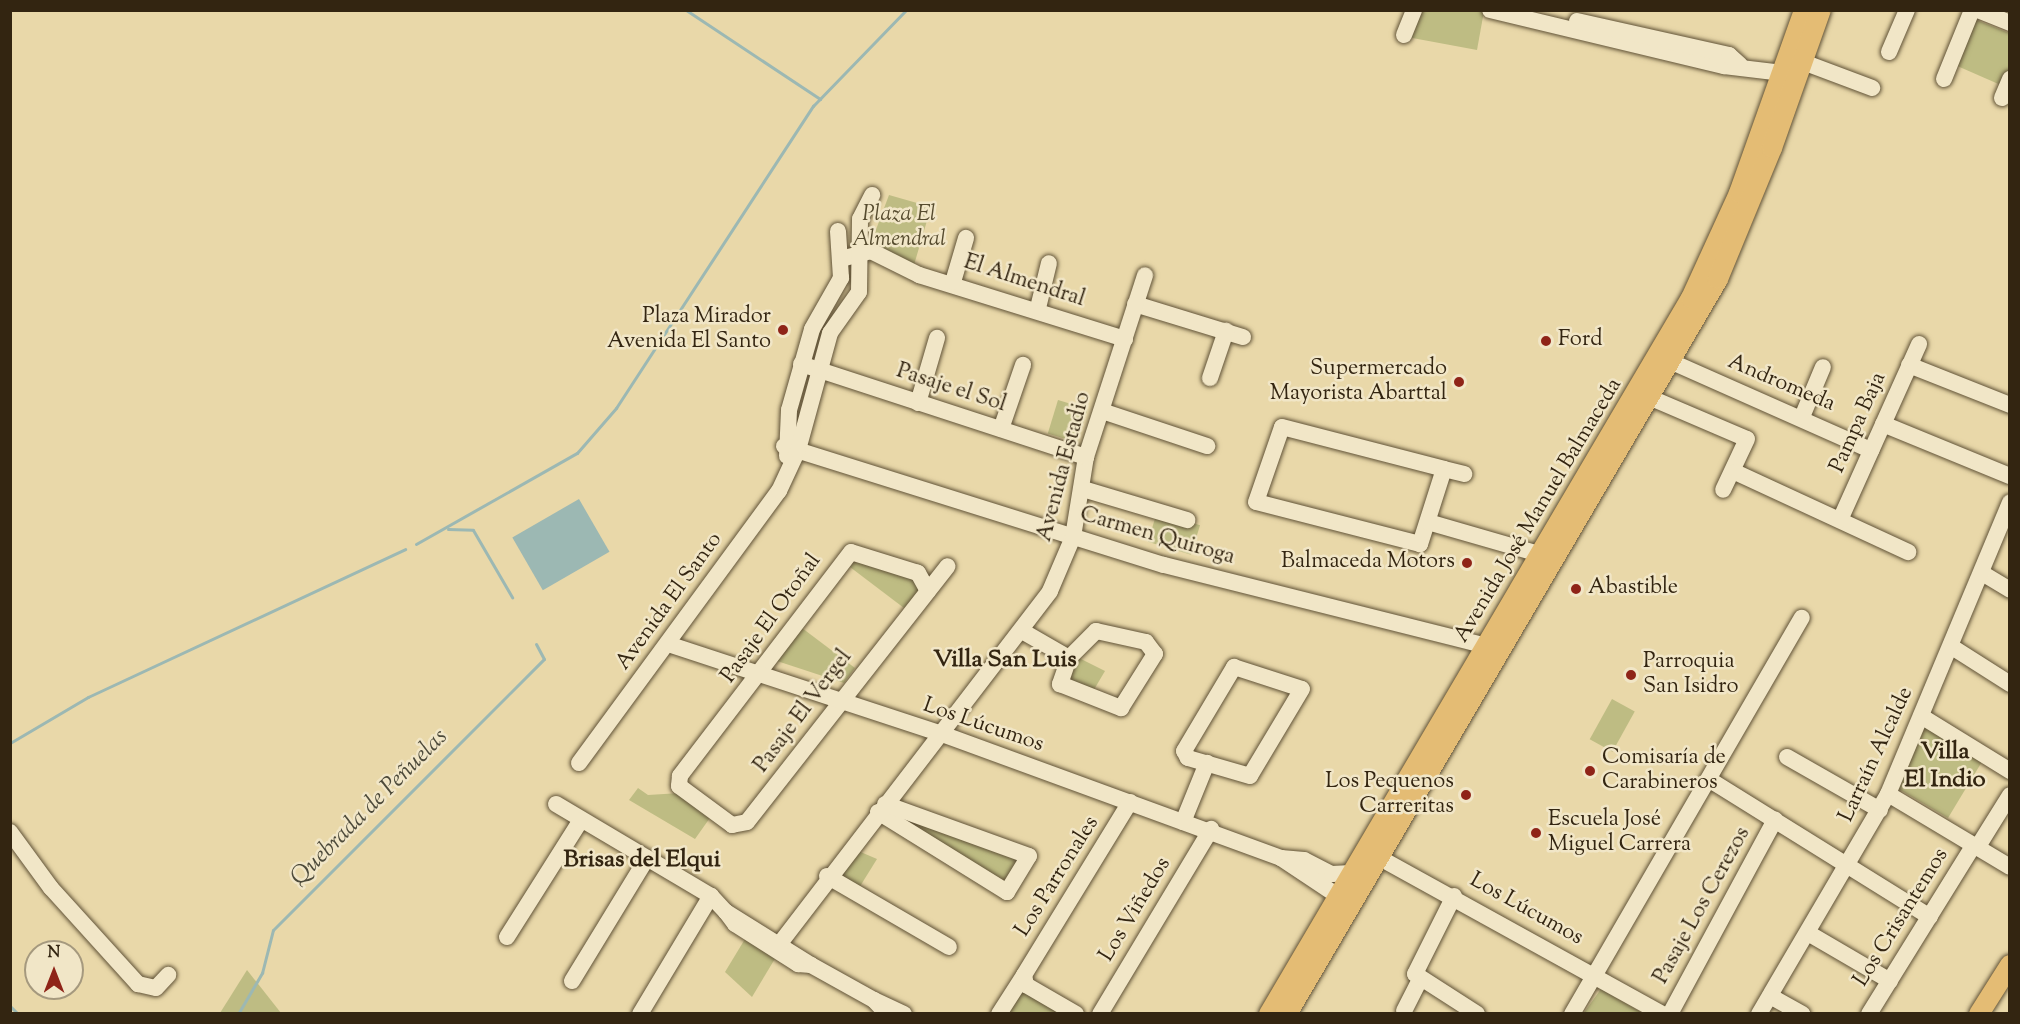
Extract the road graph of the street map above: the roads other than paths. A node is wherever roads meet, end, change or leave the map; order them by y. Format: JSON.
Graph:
{"nodes":[{"id":1,"x":1414,"y":10,"type":"edge"},
{"id":2,"x":1490,"y":10,"type":"edge"},
{"id":3,"x":1534,"y":10,"type":"edge"},
{"id":4,"x":1804,"y":10,"type":"edge"},
{"id":5,"x":1821,"y":10,"type":"edge"},
{"id":6,"x":1907,"y":10,"type":"edge"},
{"id":7,"x":1972,"y":10,"type":"edge"},
{"id":8,"x":1978,"y":10,"type":"edge"},
{"id":9,"x":1560,"y":23,"type":"junction"},
{"id":10,"x":2010,"y":23,"type":"edge"},
{"id":11,"x":1404,"y":35,"type":"dead end"},
{"id":12,"x":1889,"y":52,"type":"dead end"},
{"id":13,"x":1803,"y":62,"type":"junction"},
{"id":14,"x":1783,"y":73,"type":"junction"},
{"id":15,"x":1944,"y":79,"type":"dead end"},
{"id":16,"x":2010,"y":79,"type":"edge"},
{"id":17,"x":1872,"y":88,"type":"dead end"},
{"id":18,"x":2002,"y":98,"type":"dead end"},
{"id":19,"x":872,"y":195,"type":"dead end"},
{"id":20,"x":838,"y":231,"type":"dead end"},
{"id":21,"x":966,"y":238,"type":"dead end"},
{"id":22,"x":860,"y":254,"type":"junction"},
{"id":23,"x":841,"y":258,"type":"junction"},
{"id":24,"x":1049,"y":263,"type":"dead end"},
{"id":25,"x":1145,"y":275,"type":"dead end"},
{"id":26,"x":953,"y":282,"type":"junction"},
{"id":27,"x":1135,"y":304,"type":"junction"},
{"id":28,"x":1038,"y":308,"type":"junction"},
{"id":29,"x":1226,"y":331,"type":"junction"},
{"id":30,"x":1243,"y":337,"type":"dead end"},
{"id":31,"x":938,"y":338,"type":"dead end"},
{"id":32,"x":1125,"y":339,"type":"junction"},
{"id":33,"x":1919,"y":344,"type":"dead end"},
{"id":34,"x":1672,"y":362,"type":"junction"},
{"id":35,"x":801,"y":364,"type":"junction"},
{"id":36,"x":1023,"y":365,"type":"dead end"},
{"id":37,"x":1909,"y":365,"type":"junction"},
{"id":38,"x":1823,"y":367,"type":"dead end"},
{"id":39,"x":820,"y":370,"type":"junction"},
{"id":40,"x":1210,"y":378,"type":"dead end"},
{"id":41,"x":1651,"y":398,"type":"junction"},
{"id":42,"x":918,"y":403,"type":"junction"},
{"id":43,"x":2010,"y":405,"type":"edge"},
{"id":44,"x":1102,"y":411,"type":"junction"},
{"id":45,"x":1803,"y":417,"type":"junction"},
{"id":46,"x":1883,"y":424,"type":"junction"},
{"id":47,"x":1001,"y":429,"type":"junction"},
{"id":48,"x":1207,"y":446,"type":"dead end"},
{"id":49,"x":1871,"y":450,"type":"junction"},
{"id":50,"x":790,"y":453,"type":"junction"},
{"id":51,"x":1086,"y":457,"type":"junction"},
{"id":52,"x":1444,"y":469,"type":"junction"},
{"id":53,"x":1735,"y":472,"type":"junction"},
{"id":54,"x":1464,"y":474,"type":"dead end"},
{"id":55,"x":2010,"y":476,"type":"edge"},
{"id":56,"x":1083,"y":489,"type":"junction"},
{"id":57,"x":1723,"y":490,"type":"dead end"},
{"id":58,"x":2010,"y":502,"type":"edge"},
{"id":59,"x":1187,"y":520,"type":"dead end"},
{"id":60,"x":1840,"y":520,"type":"junction"},
{"id":61,"x":1428,"y":522,"type":"junction"},
{"id":62,"x":1073,"y":537,"type":"junction"},
{"id":63,"x":1908,"y":552,"type":"dead end"},
{"id":64,"x":1539,"y":554,"type":"junction"},
{"id":65,"x":948,"y":566,"type":"dead end"},
{"id":66,"x":1982,"y":573,"type":"junction"},
{"id":67,"x":2010,"y":590,"type":"edge"},
{"id":68,"x":928,"y":591,"type":"junction"},
{"id":69,"x":1802,"y":618,"type":"dead end"},
{"id":70,"x":1022,"y":631,"type":"junction"},
{"id":71,"x":668,"y":644,"type":"junction"},
{"id":72,"x":1486,"y":646,"type":"junction"},
{"id":73,"x":1952,"y":647,"type":"junction"},
{"id":74,"x":1069,"y":658,"type":"junction"},
{"id":75,"x":759,"y":676,"type":"junction"},
{"id":76,"x":2010,"y":684,"type":"edge"},
{"id":77,"x":842,"y":704,"type":"junction"},
{"id":78,"x":1921,"y":716,"type":"junction"},
{"id":79,"x":942,"y":734,"type":"junction"},
{"id":80,"x":1787,"y":757,"type":"dead end"},
{"id":81,"x":579,"y":763,"type":"dead end"},
{"id":82,"x":1207,"y":763,"type":"junction"},
{"id":83,"x":2010,"y":771,"type":"edge"},
{"id":84,"x":1710,"y":780,"type":"junction"},
{"id":85,"x":679,"y":786,"type":"joint"},
{"id":86,"x":1888,"y":794,"type":"junction"},
{"id":87,"x":2010,"y":795,"type":"edge"},
{"id":88,"x":1130,"y":802,"type":"junction"},
{"id":89,"x":556,"y":804,"type":"dead end"},
{"id":90,"x":882,"y":808,"type":"junction"},
{"id":91,"x":1880,"y":810,"type":"junction"},
{"id":92,"x":581,"y":819,"type":"junction"},
{"id":93,"x":1775,"y":819,"type":"junction"},
{"id":94,"x":1183,"y":822,"type":"junction"},
{"id":95,"x":1211,"y":829,"type":"junction"},
{"id":96,"x":10,"y":832,"type":"edge"},
{"id":97,"x":1975,"y":847,"type":"junction"},
{"id":98,"x":1373,"y":854,"type":"junction"},
{"id":99,"x":647,"y":858,"type":"junction"},
{"id":100,"x":1281,"y":858,"type":"junction"},
{"id":101,"x":1846,"y":867,"type":"junction"},
{"id":102,"x":2010,"y":867,"type":"edge"},
{"id":103,"x":1352,"y":873,"type":"junction"},
{"id":104,"x":827,"y":876,"type":"junction"},
{"id":105,"x":711,"y":896,"type":"junction"},
{"id":106,"x":1454,"y":896,"type":"junction"},
{"id":107,"x":1345,"y":901,"type":"junction"},
{"id":108,"x":726,"y":912,"type":"junction"},
{"id":109,"x":1930,"y":917,"type":"junction"},
{"id":110,"x":1808,"y":933,"type":"junction"},
{"id":111,"x":507,"y":937,"type":"dead end"},
{"id":112,"x":782,"y":942,"type":"junction"},
{"id":113,"x":949,"y":947,"type":"dead end"},
{"id":114,"x":811,"y":965,"type":"junction"},
{"id":115,"x":2010,"y":965,"type":"edge"},
{"id":116,"x":168,"y":975,"type":"dead end"},
{"id":117,"x":1024,"y":975,"type":"junction"},
{"id":118,"x":1596,"y":975,"type":"junction"},
{"id":119,"x":572,"y":981,"type":"dead end"},
{"id":120,"x":1419,"y":981,"type":"junction"},
{"id":121,"x":1890,"y":981,"type":"junction"},
{"id":122,"x":1770,"y":996,"type":"junction"},
{"id":123,"x":874,"y":1000,"type":"junction"},
{"id":124,"x":1404,"y":1011,"type":"dead end"},
{"id":125,"x":1983,"y":1012,"type":"edge"},
{"id":126,"x":640,"y":1014,"type":"edge"},
{"id":127,"x":887,"y":1014,"type":"edge"},
{"id":128,"x":904,"y":1014,"type":"edge"},
{"id":129,"x":999,"y":1014,"type":"edge"},
{"id":130,"x":1076,"y":1014,"type":"edge"},
{"id":131,"x":1100,"y":1014,"type":"edge"},
{"id":132,"x":1269,"y":1014,"type":"edge"},
{"id":133,"x":1287,"y":1014,"type":"edge"},
{"id":134,"x":1477,"y":1014,"type":"edge"},
{"id":135,"x":1572,"y":1014,"type":"edge"},
{"id":136,"x":1662,"y":1014,"type":"edge"},
{"id":137,"x":1670,"y":1014,"type":"edge"},
{"id":138,"x":1759,"y":1014,"type":"edge"},
{"id":139,"x":1802,"y":1014,"type":"edge"},
{"id":140,"x":1869,"y":1014,"type":"edge"}],
"edges":[{"from":1,"to":11,"type":"street"},
{"from":2,"to":9,"type":"street"},
{"from":3,"to":9,"type":"street"},
{"from":4,"to":14,"type":"main road","name":"Avenida José Manuel Balmaceda"},
{"from":5,"to":13,"type":"main road","name":"Avenida José Manuel Balmaceda"},
{"from":6,"to":12,"type":"street"},
{"from":7,"to":15,"type":"street"},
{"from":8,"to":10,"type":"street"},
{"from":9,"to":14,"type":"street"},
{"from":13,"to":17,"type":"street"},
{"from":13,"to":34,"type":"main road","name":"Avenida José Manuel Balmaceda"},
{"from":14,"to":64,"type":"main road","name":"Avenida José Manuel Balmaceda"},
{"from":16,"to":18,"type":"street"},
{"from":19,"to":22,"type":"street","name":"Avenida El Santo"},
{"from":20,"to":23,"type":"street","name":"Avenida El Santo"},
{"from":21,"to":26,"type":"street"},
{"from":22,"to":23,"type":"street","name":"El Almendral"},
{"from":22,"to":26,"type":"street","name":"El Almendral"},
{"from":22,"to":39,"type":"street","name":"Avenida El Santo"},
{"from":23,"to":35,"type":"street","name":"Avenida El Santo"},
{"from":24,"to":28,"type":"street"},
{"from":25,"to":27,"type":"street","name":"Avenida Estadio"},
{"from":26,"to":28,"type":"street","name":"El Almendral"},
{"from":27,"to":29,"type":"street"},
{"from":27,"to":32,"type":"street","name":"Avenida Estadio"},
{"from":28,"to":32,"type":"street","name":"El Almendral"},
{"from":29,"to":30,"type":"street"},
{"from":29,"to":40,"type":"street"},
{"from":31,"to":42,"type":"street"},
{"from":32,"to":44,"type":"street","name":"Avenida Estadio"},
{"from":33,"to":37,"type":"street","name":"Pampa Baja"},
{"from":34,"to":41,"type":"main road","name":"Avenida José Manuel Balmaceda"},
{"from":34,"to":45,"type":"street","name":"Andromeda"},
{"from":35,"to":39,"type":"street","name":"Pasaje el Sol"},
{"from":35,"to":50,"type":"street","name":"Avenida El Santo"},
{"from":36,"to":47,"type":"street"},
{"from":37,"to":43,"type":"street"},
{"from":37,"to":46,"type":"street","name":"Pampa Baja"},
{"from":38,"to":45,"type":"street"},
{"from":39,"to":42,"type":"street","name":"Pasaje el Sol"},
{"from":39,"to":50,"type":"street","name":"Avenida El Santo"},
{"from":41,"to":53,"type":"street"},
{"from":41,"to":98,"type":"main road","name":"Avenida José Manuel Balmaceda"},
{"from":42,"to":47,"type":"street","name":"Pasaje el Sol"},
{"from":44,"to":48,"type":"street"},
{"from":44,"to":51,"type":"street","name":"Avenida Estadio"},
{"from":45,"to":49,"type":"street","name":"Andromeda"},
{"from":46,"to":49,"type":"street","name":"Pampa Baja"},
{"from":46,"to":55,"type":"street"},
{"from":47,"to":51,"type":"street","name":"Pasaje el Sol"},
{"from":49,"to":60,"type":"street","name":"Pampa Baja"},
{"from":50,"to":62,"type":"street","name":"Carmen Quiroga"},
{"from":50,"to":71,"type":"street","name":"Avenida El Santo"},
{"from":51,"to":56,"type":"street","name":"Avenida Estadio"},
{"from":52,"to":54,"type":"street"},
{"from":52,"to":61,"type":"street"},
{"from":52,"to":61,"type":"street"},
{"from":53,"to":57,"type":"street"},
{"from":53,"to":60,"type":"street"},
{"from":56,"to":59,"type":"street"},
{"from":56,"to":62,"type":"street","name":"Avenida Estadio"},
{"from":58,"to":66,"type":"street","name":"Larraín Alcalde"},
{"from":60,"to":63,"type":"street"},
{"from":61,"to":64,"type":"street"},
{"from":62,"to":70,"type":"street","name":"Avenida Estadio"},
{"from":62,"to":72,"type":"street","name":"Carmen Quiroga"},
{"from":64,"to":72,"type":"main road","name":"Avenida José Manuel Balmaceda"},
{"from":65,"to":68,"type":"street","name":"Pasaje El Vergel"},
{"from":66,"to":67,"type":"street"},
{"from":66,"to":73,"type":"street","name":"Larraín Alcalde"},
{"from":68,"to":75,"type":"street","name":"Pasaje El Otoñal"},
{"from":68,"to":77,"type":"street","name":"Pasaje El Vergel"},
{"from":69,"to":84,"type":"street"},
{"from":70,"to":74,"type":"street"},
{"from":70,"to":79,"type":"street","name":"Avenida Estadio"},
{"from":71,"to":75,"type":"street","name":"Los Lúcumos"},
{"from":71,"to":81,"type":"street","name":"Avenida El Santo"},
{"from":72,"to":98,"type":"main road","name":"Avenida José Manuel Balmaceda"},
{"from":73,"to":76,"type":"street"},
{"from":73,"to":78,"type":"street","name":"Larraín Alcalde"},
{"from":74,"to":74,"type":"street"},
{"from":75,"to":77,"type":"street","name":"Los Lúcumos"},
{"from":75,"to":85,"type":"street","name":"Pasaje El Otoñal"},
{"from":77,"to":79,"type":"street","name":"Los Lúcumos"},
{"from":77,"to":85,"type":"street","name":"Pasaje El Vergel"},
{"from":78,"to":83,"type":"street"},
{"from":78,"to":86,"type":"street","name":"Larraín Alcalde"},
{"from":79,"to":88,"type":"street","name":"Los Lúcumos"},
{"from":79,"to":90,"type":"street","name":"Avenida Estadio"},
{"from":80,"to":91,"type":"street"},
{"from":82,"to":82,"type":"street"},
{"from":82,"to":94,"type":"street"},
{"from":84,"to":93,"type":"street"},
{"from":84,"to":118,"type":"street"},
{"from":86,"to":91,"type":"street","name":"Larraín Alcalde"},
{"from":86,"to":97,"type":"street"},
{"from":87,"to":97,"type":"street","name":"Los Crisantemos"},
{"from":88,"to":94,"type":"street","name":"Los Lúcumos"},
{"from":88,"to":117,"type":"street","name":"Los Parronales"},
{"from":89,"to":92,"type":"street"},
{"from":90,"to":90,"type":"street"},
{"from":90,"to":104,"type":"street","name":"Avenida Estadio"},
{"from":91,"to":101,"type":"street","name":"Larraín Alcalde"},
{"from":92,"to":99,"type":"street"},
{"from":92,"to":111,"type":"street"},
{"from":93,"to":101,"type":"street"},
{"from":93,"to":137,"type":"street","name":"Pasaje Los Cerezos"},
{"from":94,"to":95,"type":"street","name":"Los Lúcumos"},
{"from":95,"to":100,"type":"street","name":"Los Lúcumos"},
{"from":95,"to":131,"type":"street","name":"Los Viñedos"},
{"from":96,"to":116,"type":"street"},
{"from":97,"to":102,"type":"street"},
{"from":97,"to":109,"type":"street","name":"Los Crisantemos"},
{"from":98,"to":103,"type":"main road","name":"Avenida José Manuel Balmaceda"},
{"from":98,"to":106,"type":"street","name":"Los Lúcumos"},
{"from":98,"to":107,"type":"main road","name":"Avenida José Manuel Balmaceda"},
{"from":99,"to":105,"type":"street"},
{"from":99,"to":119,"type":"street"},
{"from":100,"to":103,"type":"street","name":"Los Lúcumos"},
{"from":100,"to":107,"type":"street","name":"Los Lúcumos"},
{"from":101,"to":109,"type":"street"},
{"from":101,"to":110,"type":"street","name":"Larraín Alcalde"},
{"from":103,"to":107,"type":"main road","name":"Avenida José Manuel Balmaceda"},
{"from":104,"to":112,"type":"street","name":"Avenida Estadio"},
{"from":104,"to":113,"type":"street"},
{"from":105,"to":108,"type":"street"},
{"from":105,"to":126,"type":"street"},
{"from":106,"to":118,"type":"street","name":"Los Lúcumos"},
{"from":106,"to":120,"type":"street"},
{"from":107,"to":132,"type":"main road","name":"Avenida José Manuel Balmaceda"},
{"from":107,"to":133,"type":"main road","name":"Avenida José Manuel Balmaceda"},
{"from":108,"to":112,"type":"street"},
{"from":108,"to":114,"type":"street"},
{"from":109,"to":121,"type":"street","name":"Los Crisantemos"},
{"from":110,"to":121,"type":"street"},
{"from":110,"to":122,"type":"street","name":"Larraín Alcalde"},
{"from":112,"to":114,"type":"street"},
{"from":114,"to":123,"type":"street"},
{"from":115,"to":125,"type":"main road"},
{"from":117,"to":129,"type":"street","name":"Los Parronales"},
{"from":117,"to":130,"type":"street"},
{"from":118,"to":135,"type":"street"},
{"from":118,"to":136,"type":"street","name":"Los Lúcumos"},
{"from":120,"to":124,"type":"street"},
{"from":120,"to":134,"type":"street"},
{"from":121,"to":140,"type":"street","name":"Los Crisantemos"},
{"from":122,"to":138,"type":"street","name":"Larraín Alcalde"},
{"from":122,"to":139,"type":"street"},
{"from":123,"to":127,"type":"street"},
{"from":123,"to":128,"type":"street"}]}
